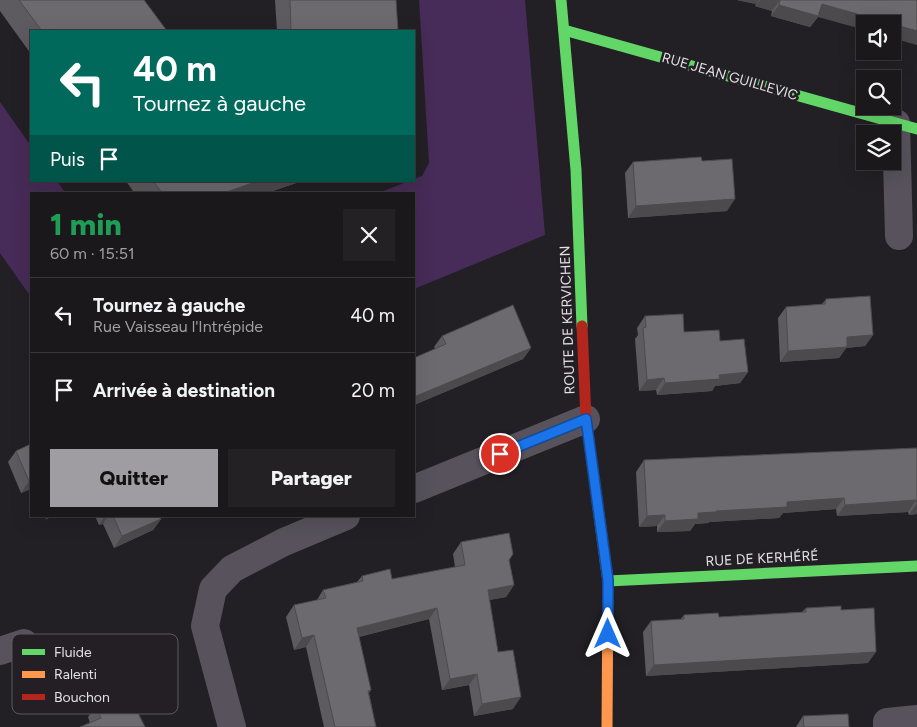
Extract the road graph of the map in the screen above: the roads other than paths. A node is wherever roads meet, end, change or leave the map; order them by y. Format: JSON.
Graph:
{"nodes":[{"id":1,"x":561,"y":0,"type":"edge"},
{"id":2,"x":564,"y":30,"type":"junction"},
{"id":3,"x":906,"y":126,"type":"edge"},
{"id":4,"x":899,"y":236,"type":"dead end"},
{"id":5,"x":586,"y":419,"type":"junction"},
{"id":6,"x":415,"y":489,"type":"edge"},
{"id":7,"x":344,"y":517,"type":"edge"},
{"id":8,"x":917,"y":566,"type":"edge"},
{"id":9,"x":608,"y":580,"type":"junction"},
{"id":10,"x":917,"y":719,"type":"edge"},
{"id":11,"x":232,"y":727,"type":"edge"},
{"id":12,"x":607,"y":727,"type":"edge"},
{"id":13,"x":887,"y":727,"type":"edge"}],
"edges":[{"from":1,"to":2,"type":"street","name":"ROUTE DE KERVICHEN"},
{"from":2,"to":3,"type":"street","name":"RUE JEAN GUILLEVIC"},
{"from":2,"to":5,"type":"street","name":"ROUTE DE KERVICHEN"},
{"from":3,"to":4,"type":"street","name":"RUE JEAN GUILLEVIC"},
{"from":5,"to":6,"type":"street"},
{"from":5,"to":9,"type":"street","name":"ROUTE DE KERVICHEN"},
{"from":7,"to":11,"type":"street"},
{"from":8,"to":9,"type":"street","name":"RUE DE KERHÉRÉ"},
{"from":9,"to":12,"type":"street","name":"ROUTE DE KERVICHEN"},
{"from":10,"to":13,"type":"street"}]}
